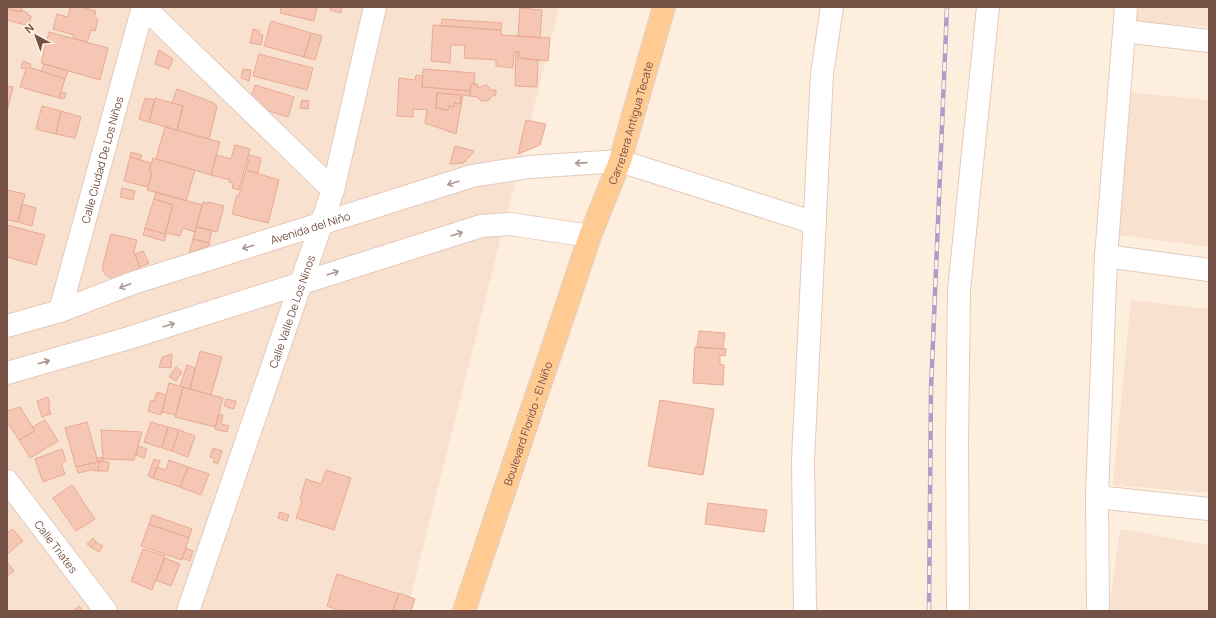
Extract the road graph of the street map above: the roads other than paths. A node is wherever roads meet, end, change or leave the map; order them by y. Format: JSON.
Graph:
{"nodes":[{"id":1,"x":144,"y":7,"type":"edge"},
{"id":2,"x":375,"y":7,"type":"edge"},
{"id":3,"x":664,"y":7,"type":"edge"},
{"id":4,"x":832,"y":7,"type":"edge"},
{"id":5,"x":988,"y":7,"type":"edge"},
{"id":6,"x":1126,"y":7,"type":"edge"},
{"id":7,"x":1124,"y":31,"type":"junction"},
{"id":8,"x":1209,"y":41,"type":"edge"},
{"id":9,"x":620,"y":161,"type":"junction"},
{"id":10,"x":333,"y":190,"type":"junction"},
{"id":11,"x":815,"y":223,"type":"junction"},
{"id":12,"x":322,"y":224,"type":"junction"},
{"id":13,"x":590,"y":236,"type":"junction"},
{"id":14,"x":1106,"y":256,"type":"junction"},
{"id":15,"x":1209,"y":270,"type":"edge"},
{"id":16,"x":300,"y":284,"type":"junction"},
{"id":17,"x":60,"y":311,"type":"junction"},
{"id":18,"x":7,"y":326,"type":"edge"},
{"id":19,"x":7,"y":373,"type":"edge"},
{"id":20,"x":7,"y":480,"type":"edge"},
{"id":21,"x":1097,"y":497,"type":"junction"},
{"id":22,"x":1209,"y":509,"type":"edge"},
{"id":23,"x":106,"y":611,"type":"edge"},
{"id":24,"x":188,"y":611,"type":"edge"},
{"id":25,"x":464,"y":611,"type":"edge"},
{"id":26,"x":805,"y":611,"type":"edge"},
{"id":27,"x":958,"y":611,"type":"edge"},
{"id":28,"x":1098,"y":611,"type":"edge"}],
"edges":[{"from":1,"to":10,"type":"street"},
{"from":1,"to":17,"type":"street","name":"Calle Ciudad De Los Niños"},
{"from":2,"to":10,"type":"street","name":"Calle Valle De Los Ninos"},
{"from":3,"to":9,"type":"main road","name":"Carretera Antigua Tecate"},
{"from":4,"to":11,"type":"street"},
{"from":5,"to":27,"type":"street"},
{"from":6,"to":7,"type":"street"},
{"from":7,"to":8,"type":"street"},
{"from":7,"to":14,"type":"street"},
{"from":9,"to":11,"type":"street"},
{"from":9,"to":12,"type":"street","name":"Avenida del Niño","one_way":true},
{"from":9,"to":13,"type":"main road","name":"Carretera Antigua Tecate"},
{"from":10,"to":12,"type":"street","name":"Calle Valle De Los Ninos"},
{"from":11,"to":26,"type":"street"},
{"from":12,"to":16,"type":"street","name":"Calle Valle De Los Ninos"},
{"from":12,"to":17,"type":"street","name":"Avenida del Niño","one_way":true},
{"from":16,"to":13,"type":"street","one_way":true},
{"from":13,"to":25,"type":"main road","name":"Boulevard Florido - El Niño"},
{"from":14,"to":15,"type":"street"},
{"from":14,"to":21,"type":"street"},
{"from":19,"to":16,"type":"street","one_way":true},
{"from":16,"to":24,"type":"street","name":"Calle Valle De Los Ninos"},
{"from":17,"to":18,"type":"street","name":"Avenida del Niño"},
{"from":20,"to":23,"type":"street","name":"Calle Triates"},
{"from":21,"to":22,"type":"street"},
{"from":21,"to":28,"type":"street"}]}
